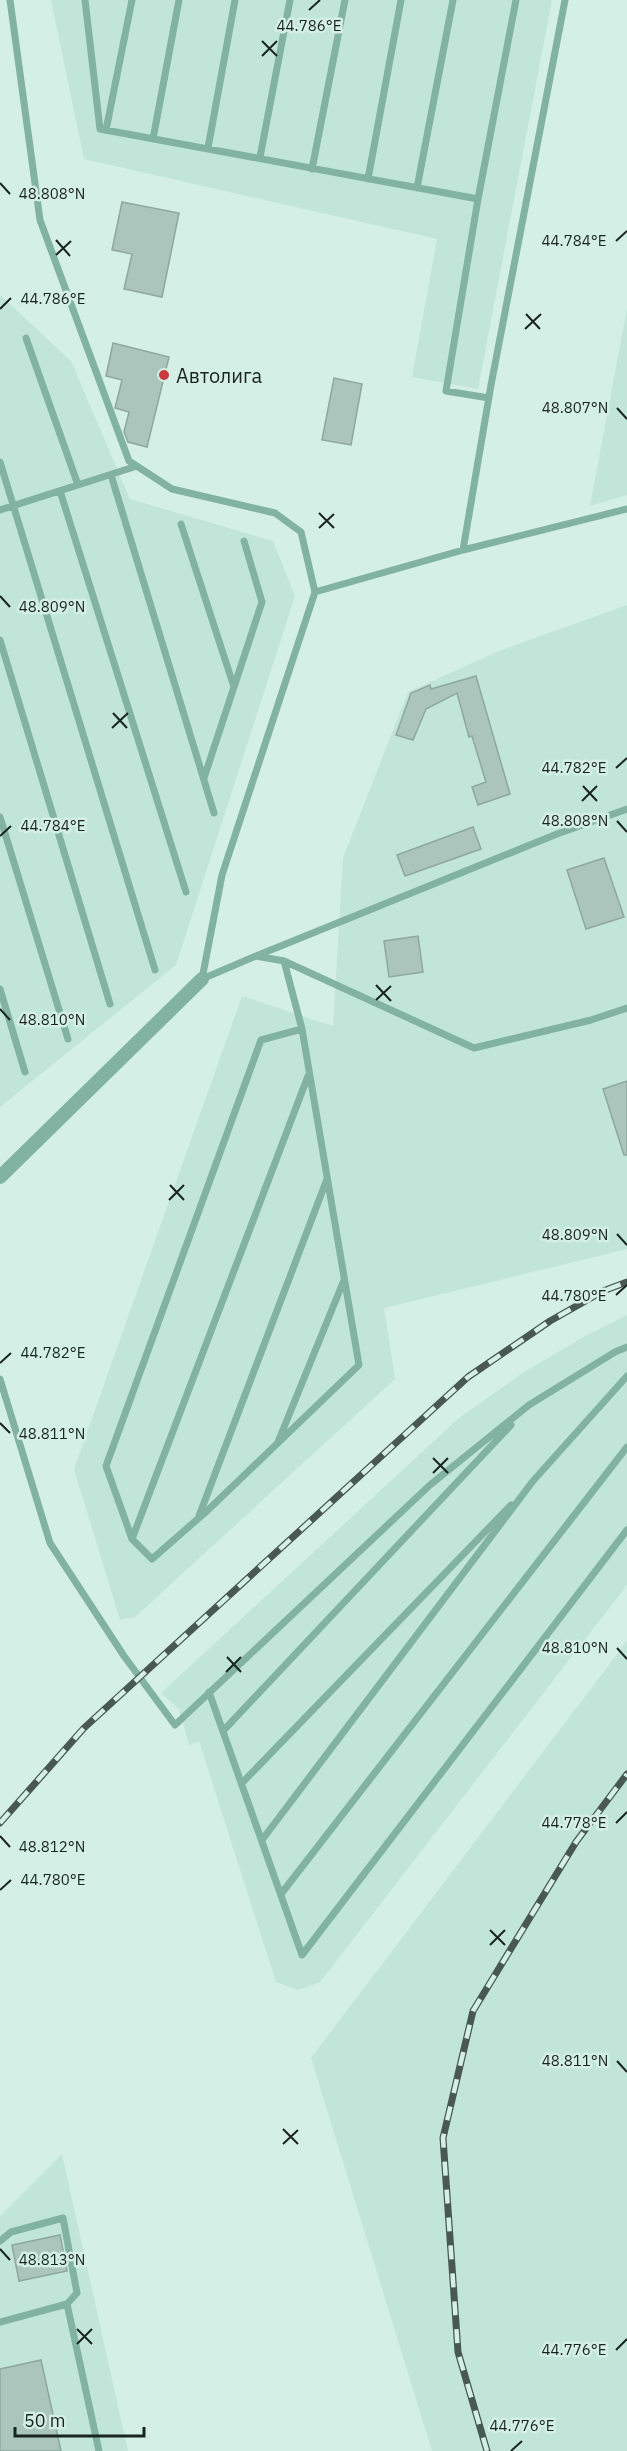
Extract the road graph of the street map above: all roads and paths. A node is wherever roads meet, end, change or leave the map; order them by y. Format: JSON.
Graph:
{"nodes":[{"id":1,"x":10,"y":0,"type":"edge"},
{"id":2,"x":85,"y":0,"type":"edge"},
{"id":3,"x":132,"y":0,"type":"edge"},
{"id":4,"x":179,"y":0,"type":"edge"},
{"id":5,"x":235,"y":0,"type":"edge"},
{"id":6,"x":290,"y":0,"type":"edge"},
{"id":7,"x":345,"y":0,"type":"edge"},
{"id":8,"x":401,"y":0,"type":"edge"},
{"id":9,"x":453,"y":0,"type":"edge"},
{"id":10,"x":516,"y":0,"type":"edge"},
{"id":11,"x":565,"y":0,"type":"edge"},
{"id":12,"x":106,"y":130,"type":"junction"},
{"id":13,"x":153,"y":139,"type":"junction"},
{"id":14,"x":208,"y":148,"type":"junction"},
{"id":15,"x":260,"y":158,"type":"junction"},
{"id":16,"x":312,"y":169,"type":"junction"},
{"id":17,"x":368,"y":179,"type":"junction"},
{"id":18,"x":417,"y":188,"type":"junction"},
{"id":19,"x":478,"y":199,"type":"junction"},
{"id":20,"x":26,"y":338,"type":"dead end"},
{"id":21,"x":489,"y":399,"type":"junction"},
{"id":22,"x":0,"y":462,"type":"edge"},
{"id":23,"x":137,"y":466,"type":"junction"},
{"id":24,"x":111,"y":475,"type":"junction"},
{"id":25,"x":78,"y":485,"type":"junction"},
{"id":26,"x":60,"y":491,"type":"junction"},
{"id":27,"x":14,"y":506,"type":"junction"},
{"id":28,"x":627,"y":509,"type":"edge"},
{"id":29,"x":0,"y":510,"type":"edge"},
{"id":30,"x":181,"y":524,"type":"dead end"},
{"id":31,"x":244,"y":541,"type":"dead end"},
{"id":32,"x":463,"y":550,"type":"junction"},
{"id":33,"x":315,"y":592,"type":"junction"},
{"id":34,"x":0,"y":640,"type":"edge"},
{"id":35,"x":234,"y":687,"type":"junction"},
{"id":36,"x":203,"y":780,"type":"junction"},
{"id":37,"x":627,"y":809,"type":"edge"},
{"id":38,"x":214,"y":813,"type":"dead end"},
{"id":39,"x":0,"y":817,"type":"edge"},
{"id":40,"x":186,"y":892,"type":"dead end"},
{"id":41,"x":256,"y":956,"type":"junction"},
{"id":42,"x":284,"y":961,"type":"junction"},
{"id":43,"x":155,"y":970,"type":"dead end"},
{"id":44,"x":202,"y":979,"type":"junction"},
{"id":45,"x":0,"y":989,"type":"edge"},
{"id":46,"x":110,"y":1004,"type":"dead end"},
{"id":47,"x":627,"y":1008,"type":"edge"},
{"id":48,"x":302,"y":1029,"type":"junction"},
{"id":49,"x":68,"y":1039,"type":"dead end"},
{"id":50,"x":26,"y":1072,"type":"dead end"},
{"id":51,"x":309,"y":1073,"type":"junction"},
{"id":52,"x":0,"y":1178,"type":"edge"},
{"id":53,"x":327,"y":1179,"type":"junction"},
{"id":54,"x":345,"y":1280,"type":"junction"},
{"id":55,"x":627,"y":1347,"type":"edge"},
{"id":56,"x":627,"y":1376,"type":"edge"},
{"id":57,"x":0,"y":1379,"type":"edge"},
{"id":58,"x":529,"y":1405,"type":"junction"},
{"id":59,"x":277,"y":1444,"type":"junction"},
{"id":60,"x":627,"y":1447,"type":"edge"},
{"id":61,"x":533,"y":1481,"type":"junction"},
{"id":62,"x":198,"y":1519,"type":"junction"},
{"id":63,"x":627,"y":1530,"type":"edge"},
{"id":64,"x":132,"y":1539,"type":"junction"},
{"id":65,"x":209,"y":1692,"type":"junction"},
{"id":66,"x":223,"y":1731,"type":"junction"},
{"id":67,"x":242,"y":1783,"type":"junction"},
{"id":68,"x":262,"y":1840,"type":"junction"},
{"id":69,"x":281,"y":1894,"type":"junction"},
{"id":70,"x":0,"y":2241,"type":"edge"},
{"id":71,"x":67,"y":2304,"type":"junction"},
{"id":72,"x":0,"y":2322,"type":"edge"},
{"id":73,"x":99,"y":2451,"type":"edge"}],
"edges":[{"from":1,"to":23,"type":"lane"},
{"from":2,"to":12,"type":"lane"},
{"from":3,"to":12,"type":"lane"},
{"from":4,"to":13,"type":"lane"},
{"from":5,"to":14,"type":"lane"},
{"from":6,"to":15,"type":"lane"},
{"from":7,"to":16,"type":"lane"},
{"from":8,"to":17,"type":"lane"},
{"from":9,"to":18,"type":"lane"},
{"from":10,"to":19,"type":"lane"},
{"from":11,"to":21,"type":"lane"},
{"from":12,"to":13,"type":"lane"},
{"from":13,"to":14,"type":"lane"},
{"from":14,"to":15,"type":"lane"},
{"from":15,"to":16,"type":"lane"},
{"from":16,"to":17,"type":"lane"},
{"from":17,"to":18,"type":"lane"},
{"from":18,"to":19,"type":"lane"},
{"from":19,"to":21,"type":"lane"},
{"from":20,"to":25,"type":"lane"},
{"from":21,"to":32,"type":"lane"},
{"from":22,"to":27,"type":"lane"},
{"from":23,"to":24,"type":"lane"},
{"from":23,"to":33,"type":"lane"},
{"from":24,"to":25,"type":"lane"},
{"from":24,"to":36,"type":"lane"},
{"from":25,"to":26,"type":"lane"},
{"from":26,"to":27,"type":"lane"},
{"from":26,"to":40,"type":"lane"},
{"from":27,"to":29,"type":"lane"},
{"from":27,"to":43,"type":"lane"},
{"from":28,"to":32,"type":"lane"},
{"from":30,"to":35,"type":"lane"},
{"from":31,"to":35,"type":"lane"},
{"from":32,"to":33,"type":"lane"},
{"from":33,"to":44,"type":"lane"},
{"from":34,"to":46,"type":"lane"},
{"from":35,"to":36,"type":"lane"},
{"from":36,"to":38,"type":"lane"},
{"from":37,"to":41,"type":"lane"},
{"from":39,"to":49,"type":"lane"},
{"from":41,"to":42,"type":"lane"},
{"from":41,"to":44,"type":"lane"},
{"from":42,"to":47,"type":"lane"},
{"from":42,"to":48,"type":"lane"},
{"from":44,"to":52,"type":"street"},
{"from":45,"to":50,"type":"lane"},
{"from":48,"to":51,"type":"lane"},
{"from":48,"to":64,"type":"lane"},
{"from":51,"to":53,"type":"lane"},
{"from":51,"to":64,"type":"lane"},
{"from":53,"to":54,"type":"lane"},
{"from":53,"to":62,"type":"lane"},
{"from":54,"to":59,"type":"lane"},
{"from":54,"to":59,"type":"lane"},
{"from":55,"to":58,"type":"lane"},
{"from":56,"to":61,"type":"lane"},
{"from":57,"to":65,"type":"lane"},
{"from":58,"to":65,"type":"lane"},
{"from":58,"to":66,"type":"lane"},
{"from":59,"to":62,"type":"lane"},
{"from":60,"to":69,"type":"lane"},
{"from":61,"to":67,"type":"lane"},
{"from":61,"to":68,"type":"lane"},
{"from":62,"to":64,"type":"lane"},
{"from":63,"to":69,"type":"lane"},
{"from":65,"to":66,"type":"lane"},
{"from":66,"to":67,"type":"lane"},
{"from":67,"to":68,"type":"lane"},
{"from":68,"to":69,"type":"lane"},
{"from":70,"to":71,"type":"lane"},
{"from":71,"to":72,"type":"lane"},
{"from":71,"to":73,"type":"lane"}]}
